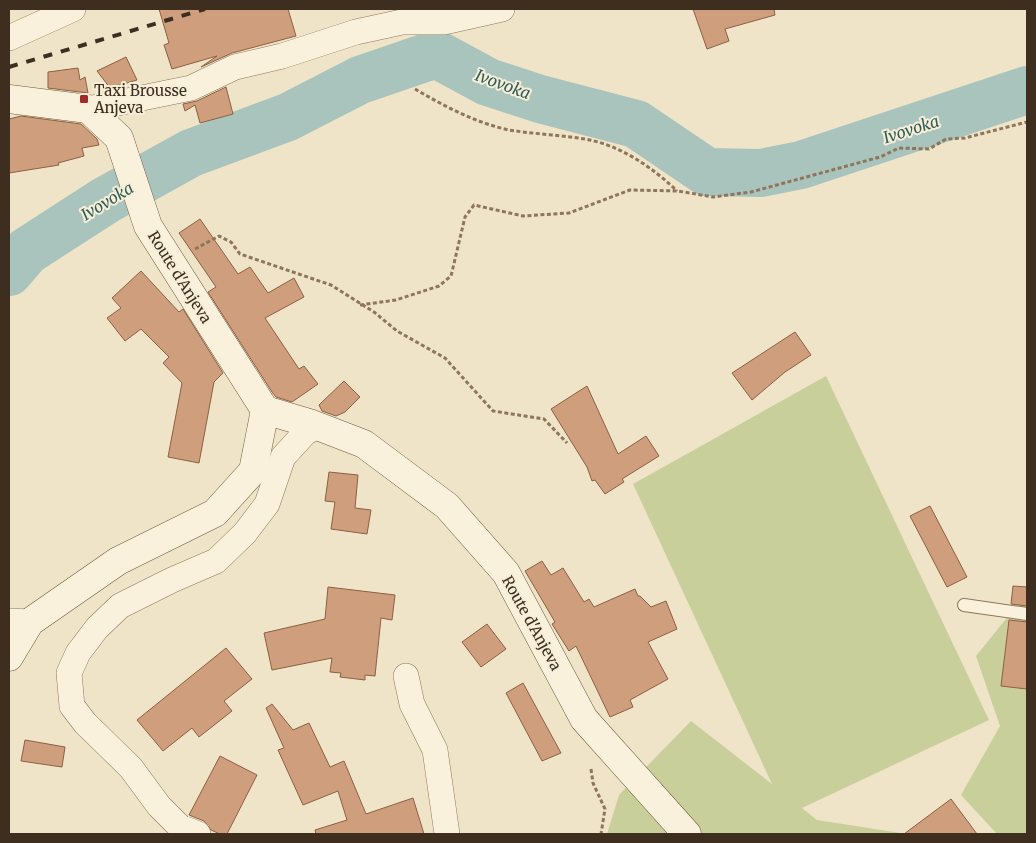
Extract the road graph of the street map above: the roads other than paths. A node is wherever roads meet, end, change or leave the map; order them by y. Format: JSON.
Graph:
{"nodes":[{"id":1,"x":74,"y":9,"type":"edge"},
{"id":2,"x":502,"y":9,"type":"edge"},
{"id":3,"x":9,"y":38,"type":"edge"},
{"id":4,"x":17,"y":103,"type":"edge"},
{"id":5,"x":88,"y":109,"type":"junction"},
{"id":6,"x":266,"y":410,"type":"junction"},
{"id":7,"x":317,"y":426,"type":"junction"},
{"id":8,"x":964,"y":605,"type":"dead end"},
{"id":9,"x":1027,"y":614,"type":"edge"},
{"id":10,"x":19,"y":622,"type":"edge"},
{"id":11,"x":9,"y":656,"type":"edge"},
{"id":12,"x":406,"y":676,"type":"dead end"},
{"id":13,"x":198,"y":834,"type":"edge"},
{"id":14,"x":447,"y":834,"type":"edge"},
{"id":15,"x":687,"y":834,"type":"edge"}],
"edges":[{"from":1,"to":3,"type":"street"},
{"from":2,"to":5,"type":"street"},
{"from":4,"to":5,"type":"street"},
{"from":5,"to":6,"type":"street","name":"Route d'Anjeva"},
{"from":6,"to":7,"type":"street","name":"Route d'Anjeva"},
{"from":6,"to":10,"type":"street"},
{"from":7,"to":13,"type":"street"},
{"from":7,"to":15,"type":"street","name":"Route d'Anjeva"},
{"from":8,"to":9,"type":"lane"},
{"from":10,"to":11,"type":"street"},
{"from":12,"to":14,"type":"street"}]}
